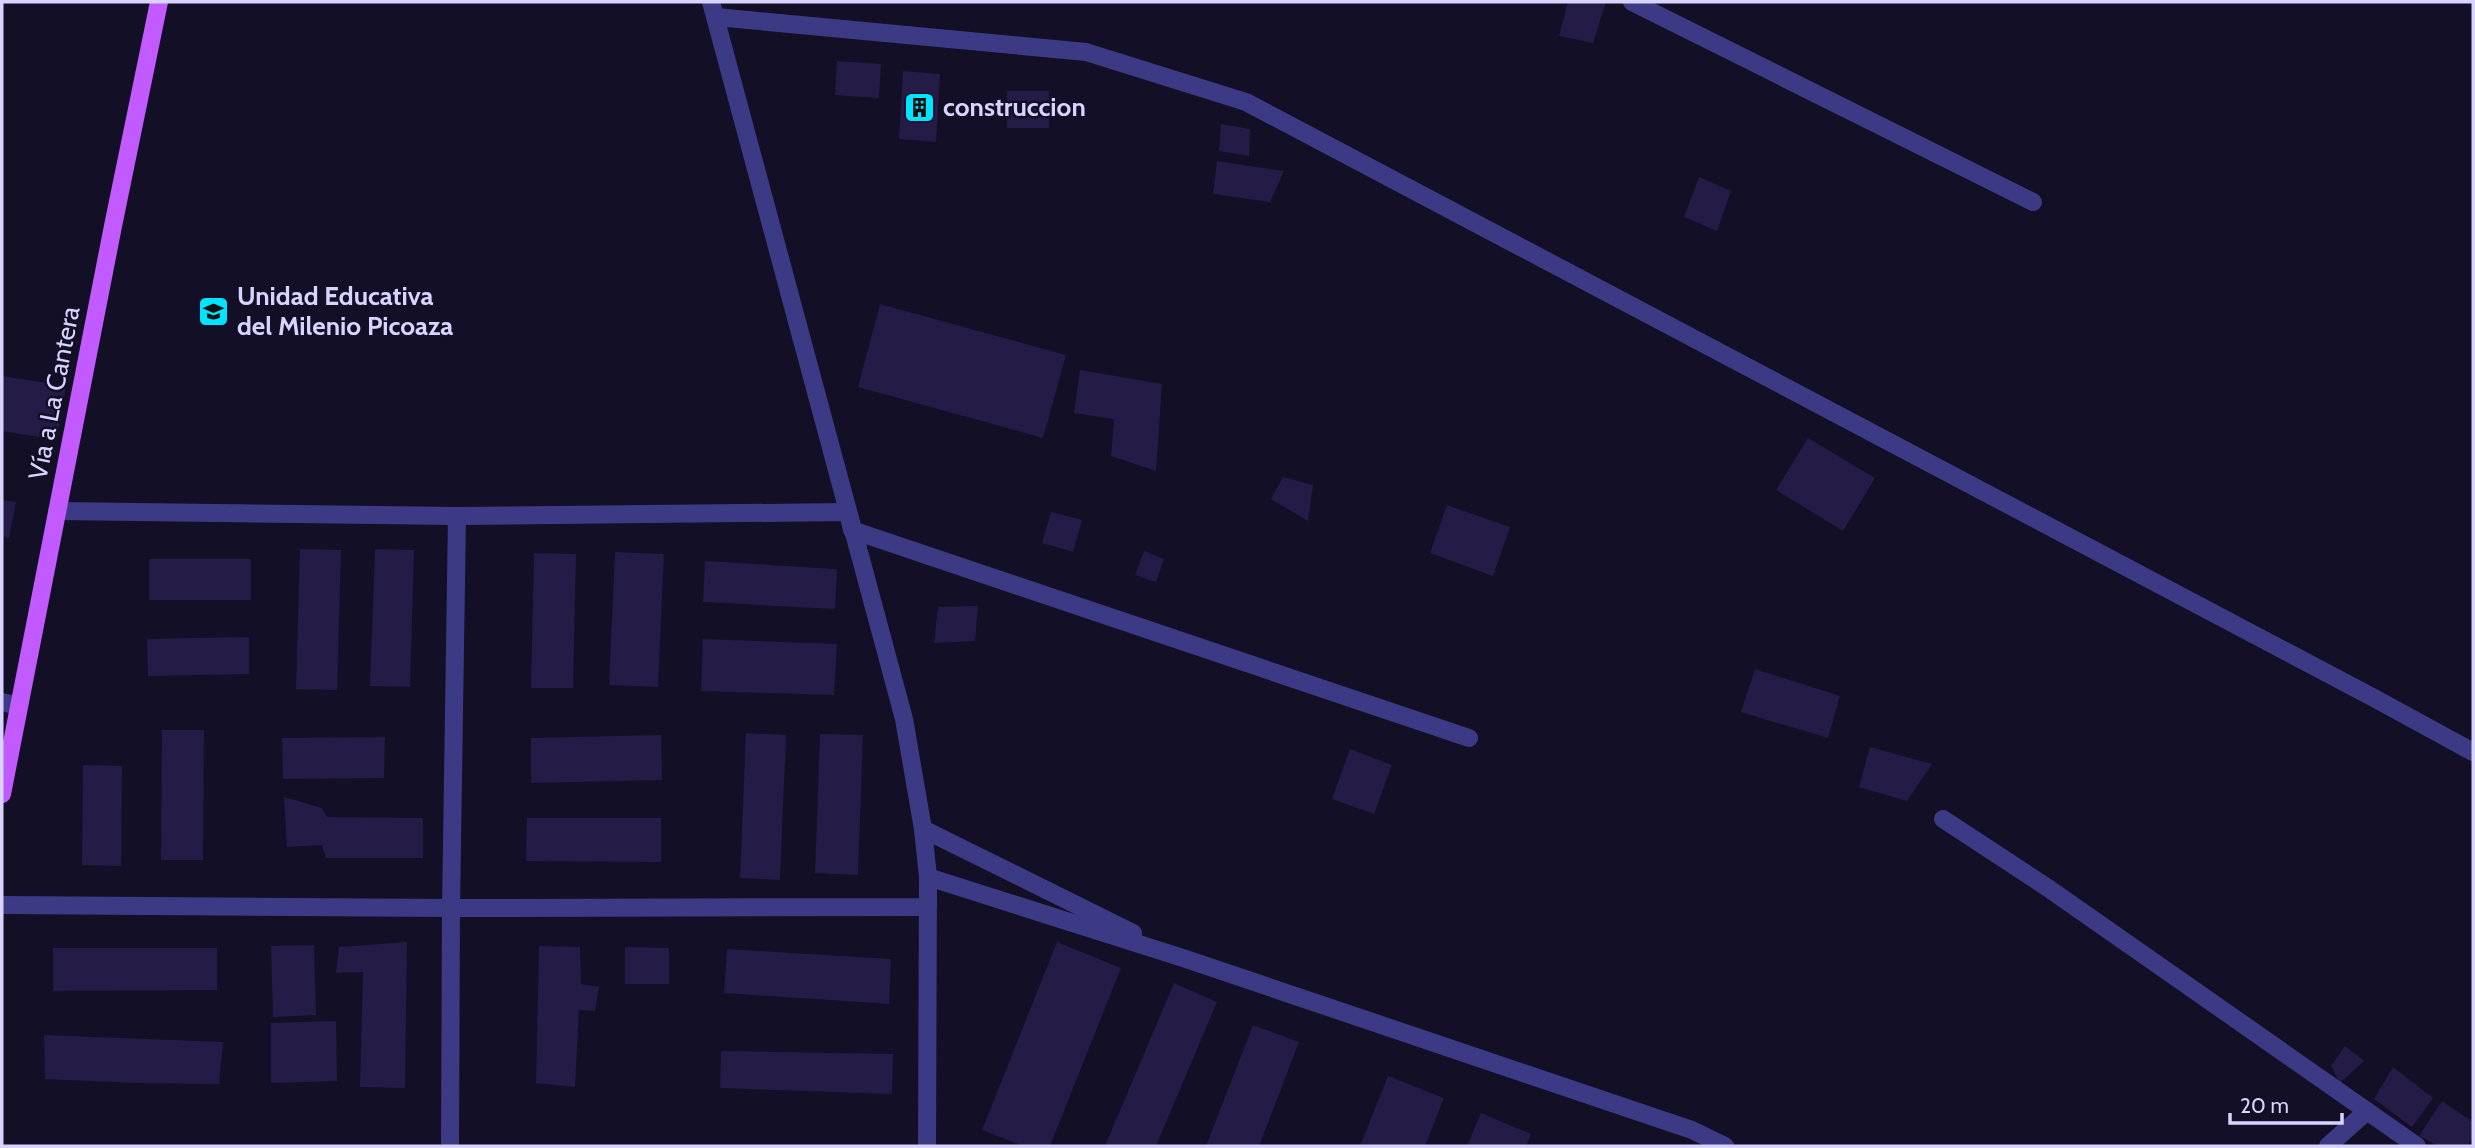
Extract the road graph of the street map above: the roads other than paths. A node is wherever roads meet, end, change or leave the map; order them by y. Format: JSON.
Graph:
{"nodes":[{"id":1,"x":159,"y":2,"type":"edge"},
{"id":2,"x":1632,"y":2,"type":"edge"},
{"id":3,"x":714,"y":10,"type":"edge"},
{"id":4,"x":2033,"y":202,"type":"dead end"},
{"id":5,"x":57,"y":512,"type":"junction"},
{"id":6,"x":457,"y":516,"type":"junction"},
{"id":7,"x":850,"y":521,"type":"junction"},
{"id":8,"x":10,"y":704,"type":"edge"},
{"id":9,"x":1469,"y":738,"type":"dead end"},
{"id":10,"x":2473,"y":752,"type":"edge"},
{"id":11,"x":2,"y":794,"type":"edge"},
{"id":12,"x":1942,"y":819,"type":"dead end"},
{"id":13,"x":923,"y":829,"type":"junction"},
{"id":14,"x":928,"y":877,"type":"junction"},
{"id":15,"x":2,"y":905,"type":"edge"},
{"id":16,"x":928,"y":907,"type":"junction"},
{"id":17,"x":451,"y":908,"type":"junction"},
{"id":18,"x":1183,"y":958,"type":"junction"},
{"id":19,"x":2367,"y":1111,"type":"junction"},
{"id":20,"x":450,"y":1146,"type":"edge"},
{"id":21,"x":927,"y":1146,"type":"edge"},
{"id":22,"x":1725,"y":1146,"type":"edge"},
{"id":23,"x":2328,"y":1146,"type":"edge"},
{"id":24,"x":2417,"y":1146,"type":"edge"}],
"edges":[{"from":1,"to":5,"type":"main road","name":"Vía a La Cantera"},
{"from":2,"to":4,"type":"street"},
{"from":3,"to":7,"type":"street"},
{"from":3,"to":10,"type":"street"},
{"from":5,"to":6,"type":"street"},
{"from":5,"to":8,"type":"main road","name":"Vía a La Cantera"},
{"from":6,"to":7,"type":"street"},
{"from":6,"to":17,"type":"street"},
{"from":7,"to":9,"type":"street"},
{"from":7,"to":13,"type":"street"},
{"from":8,"to":11,"type":"main road","name":"Vía a La Cantera"},
{"from":12,"to":19,"type":"street"},
{"from":13,"to":14,"type":"street"},
{"from":13,"to":18,"type":"street"},
{"from":14,"to":16,"type":"street"},
{"from":14,"to":18,"type":"street"},
{"from":15,"to":17,"type":"street"},
{"from":16,"to":17,"type":"street"},
{"from":16,"to":21,"type":"street"},
{"from":17,"to":20,"type":"street"},
{"from":18,"to":22,"type":"street"},
{"from":19,"to":23,"type":"street"},
{"from":19,"to":24,"type":"street"}]}
